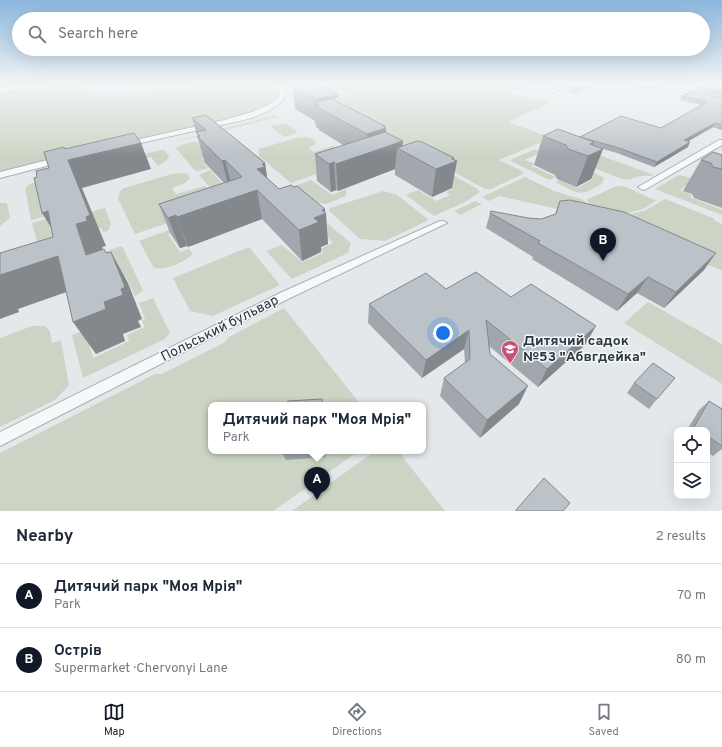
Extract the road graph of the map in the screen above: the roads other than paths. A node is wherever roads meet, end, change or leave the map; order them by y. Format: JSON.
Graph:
{"nodes":[{"id":1,"x":266,"y":109,"type":"edge"},
{"id":2,"x":722,"y":142,"type":"edge"},
{"id":3,"x":117,"y":146,"type":"edge"},
{"id":4,"x":74,"y":156,"type":"edge"},
{"id":5,"x":0,"y":175,"type":"edge"},
{"id":6,"x":643,"y":188,"type":"dead end"},
{"id":7,"x":443,"y":223,"type":"dead end"},
{"id":8,"x":0,"y":439,"type":"edge"}],
"edges":[{"from":1,"to":3,"type":"street"},
{"from":2,"to":6,"type":"street"},
{"from":4,"to":5,"type":"street"},
{"from":7,"to":8,"type":"street","name":"Польський бульвар"}]}
